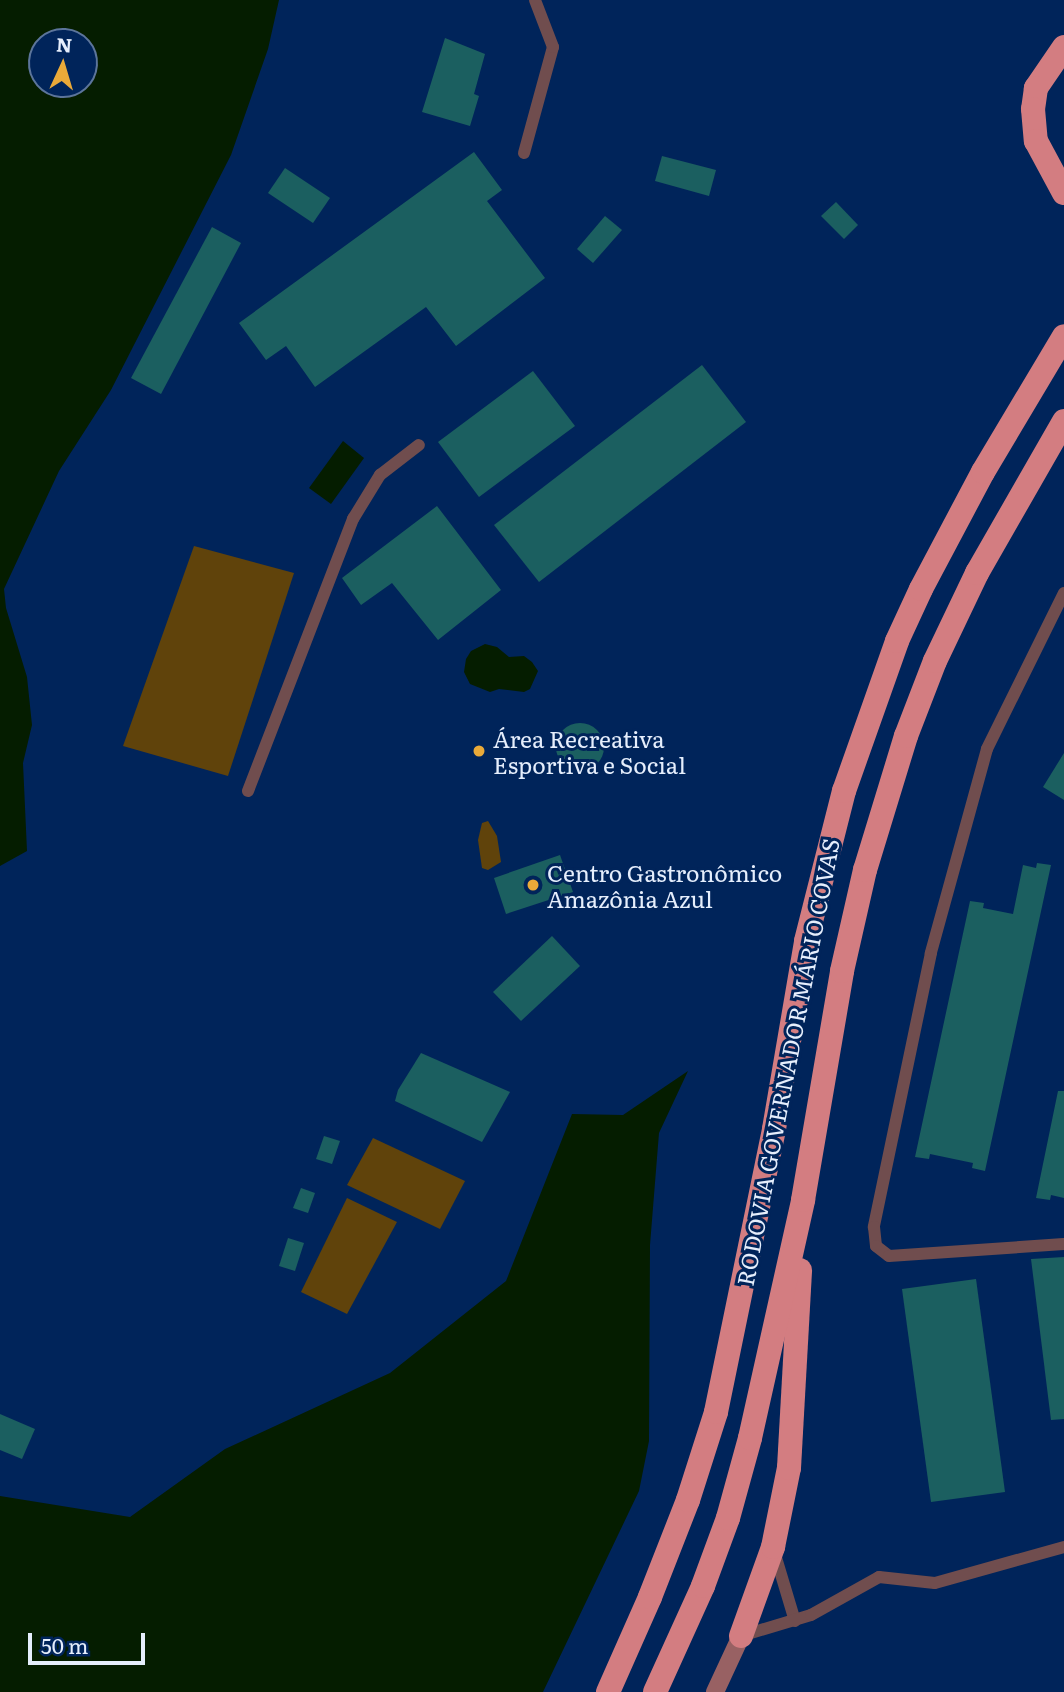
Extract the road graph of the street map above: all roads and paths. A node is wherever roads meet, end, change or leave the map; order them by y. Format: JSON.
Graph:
{"nodes":[{"id":1,"x":535,"y":0,"type":"edge"},
{"id":2,"x":1064,"y":47,"type":"edge"},
{"id":3,"x":1064,"y":69,"type":"edge"},
{"id":4,"x":524,"y":153,"type":"dead end"},
{"id":5,"x":1064,"y":166,"type":"edge"},
{"id":6,"x":1064,"y":193,"type":"edge"},
{"id":7,"x":1064,"y":336,"type":"edge"},
{"id":8,"x":1064,"y":421,"type":"edge"},
{"id":9,"x":419,"y":445,"type":"dead end"},
{"id":10,"x":1064,"y":593,"type":"edge"},
{"id":11,"x":248,"y":791,"type":"dead end"},
{"id":12,"x":803,"y":1200,"type":"junction"},
{"id":13,"x":1064,"y":1244,"type":"edge"},
{"id":14,"x":773,"y":1547,"type":"junction"},
{"id":15,"x":1064,"y":1547,"type":"edge"},
{"id":16,"x":795,"y":1621,"type":"junction"},
{"id":17,"x":741,"y":1636,"type":"junction"},
{"id":18,"x":608,"y":1692,"type":"edge"},
{"id":19,"x":654,"y":1692,"type":"edge"},
{"id":20,"x":715,"y":1692,"type":"edge"}],
"edges":[{"from":1,"to":4,"type":"street"},
{"from":2,"to":6,"type":"highway"},
{"from":3,"to":5,"type":"highway"},
{"from":7,"to":18,"type":"highway","name":"RODOVIA GOVERNADOR MÁRIO COVAS"},
{"from":8,"to":12,"type":"highway","name":"RODOVIA GOVERNADOR MÁRIO COVAS"},
{"from":9,"to":11,"type":"street"},
{"from":10,"to":13,"type":"street"},
{"from":12,"to":14,"type":"highway"},
{"from":12,"to":19,"type":"highway","name":"RODOVIA GOVERNADOR MÁRIO COVAS"},
{"from":14,"to":16,"type":"street"},
{"from":14,"to":17,"type":"highway"},
{"from":15,"to":16,"type":"street"},
{"from":16,"to":17,"type":"street"},
{"from":17,"to":20,"type":"main road"}]}
